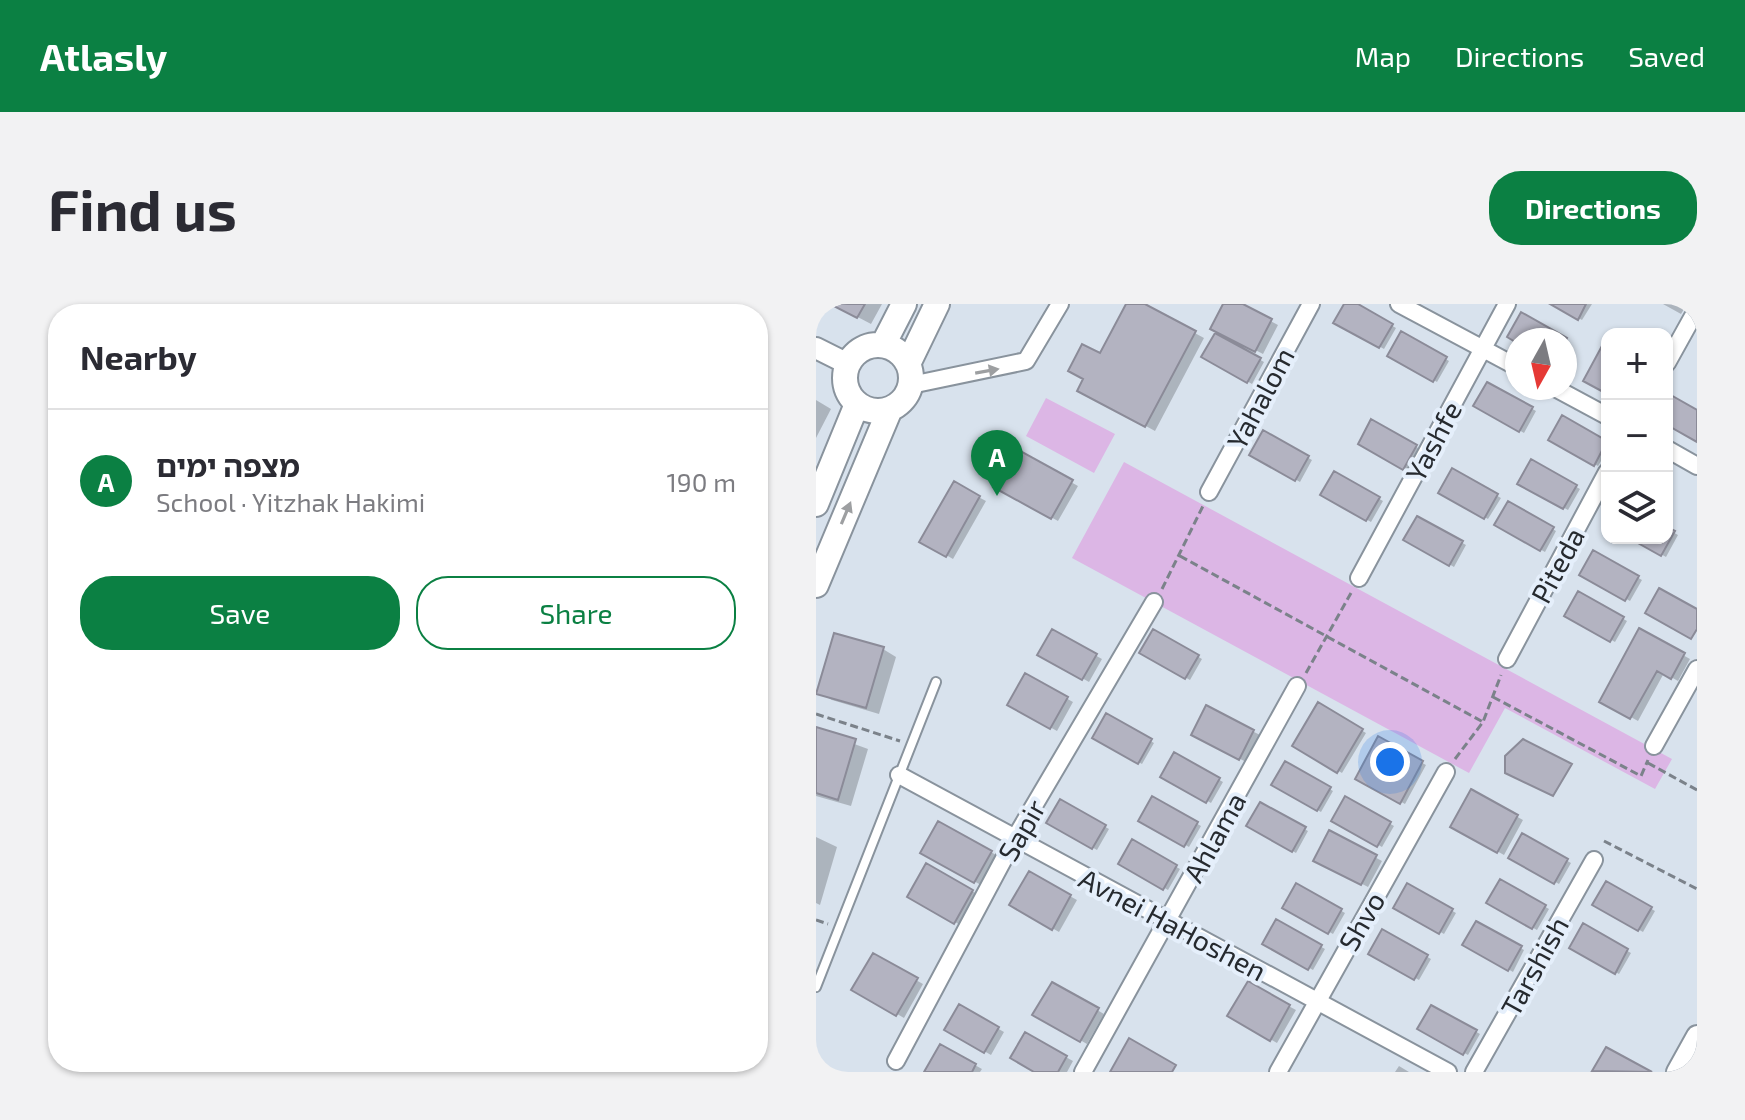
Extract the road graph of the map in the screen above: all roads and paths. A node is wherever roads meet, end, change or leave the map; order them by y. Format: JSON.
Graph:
{"nodes":[{"id":1,"x":904,"y":304,"type":"edge"},
{"id":2,"x":937,"y":304,"type":"edge"},
{"id":3,"x":1060,"y":304,"type":"edge"},
{"id":4,"x":1311,"y":304,"type":"edge"},
{"id":5,"x":1399,"y":304,"type":"edge"},
{"id":6,"x":1507,"y":304,"type":"edge"},
{"id":7,"x":1697,"y":309,"type":"edge"},
{"id":8,"x":883,"y":345,"type":"junction"},
{"id":9,"x":816,"y":348,"type":"edge"},
{"id":10,"x":1482,"y":349,"type":"junction"},
{"id":11,"x":1673,"y":352,"type":"edge"},
{"id":12,"x":1505,"y":361,"type":"edge"},
{"id":13,"x":848,"y":364,"type":"junction"},
{"id":14,"x":910,"y":374,"type":"junction"},
{"id":15,"x":1577,"y":400,"type":"edge"},
{"id":16,"x":857,"y":404,"type":"junction"},
{"id":17,"x":890,"y":409,"type":"junction"},
{"id":18,"x":1601,"y":413,"type":"edge"},
{"id":19,"x":1673,"y":452,"type":"edge"},
{"id":20,"x":1697,"y":466,"type":"edge"},
{"id":21,"x":1601,"y":483,"type":"edge"},
{"id":22,"x":1209,"y":492,"type":"joint"},
{"id":23,"x":816,"y":504,"type":"edge"},
{"id":24,"x":1180,"y":556,"type":"junction"},
{"id":25,"x":1359,"y":578,"type":"joint"},
{"id":26,"x":816,"y":585,"type":"edge"},
{"id":27,"x":1154,"y":602,"type":"joint"},
{"id":28,"x":1329,"y":637,"type":"junction"},
{"id":29,"x":1507,"y":659,"type":"joint"},
{"id":30,"x":1697,"y":669,"type":"edge"},
{"id":31,"x":936,"y":682,"type":"dead end"},
{"id":32,"x":1297,"y":686,"type":"joint"},
{"id":33,"x":1493,"y":697,"type":"junction"},
{"id":34,"x":816,"y":714,"type":"edge"},
{"id":35,"x":1483,"y":722,"type":"junction"},
{"id":36,"x":911,"y":744,"type":"junction"},
{"id":37,"x":1654,"y":746,"type":"dead end"},
{"id":38,"x":1647,"y":762,"type":"dead end"},
{"id":39,"x":1446,"y":772,"type":"joint"},
{"id":40,"x":899,"y":775,"type":"junction"},
{"id":41,"x":1641,"y":776,"type":"dead end"},
{"id":42,"x":1697,"y":790,"type":"edge"},
{"id":43,"x":1015,"y":838,"type":"junction"},
{"id":44,"x":1604,"y":841,"type":"dead end"},
{"id":45,"x":1594,"y":860,"type":"dead end"},
{"id":46,"x":1697,"y":889,"type":"edge"},
{"id":47,"x":1168,"y":921,"type":"junction"},
{"id":48,"x":816,"y":987,"type":"edge"},
{"id":49,"x":1316,"y":1001,"type":"junction"},
{"id":50,"x":1697,"y":1036,"type":"edge"},
{"id":51,"x":896,"y":1061,"type":"dead end"},
{"id":52,"x":1083,"y":1072,"type":"edge"},
{"id":53,"x":1278,"y":1072,"type":"edge"},
{"id":54,"x":1448,"y":1072,"type":"edge"},
{"id":55,"x":1474,"y":1072,"type":"edge"},
{"id":56,"x":1677,"y":1072,"type":"edge"}],
"edges":[{"from":1,"to":8,"type":"main road"},
{"from":2,"to":14,"type":"main road"},
{"from":14,"to":3,"type":"street","one_way":true},
{"from":4,"to":22,"type":"street","name":"Yahalom"},
{"from":5,"to":10,"type":"street"},
{"from":6,"to":10,"type":"street","name":"Yashfe"},
{"from":7,"to":11,"type":"street"},
{"from":8,"to":13,"type":"main road"},
{"from":8,"to":14,"type":"main road"},
{"from":9,"to":13,"type":"street"},
{"from":10,"to":12,"type":"street"},
{"from":10,"to":25,"type":"street","name":"Yashfe"},
{"from":13,"to":16,"type":"main road"},
{"from":14,"to":17,"type":"main road"},
{"from":15,"to":18,"type":"street"},
{"from":16,"to":17,"type":"main road"},
{"from":16,"to":23,"type":"main road"},
{"from":26,"to":17,"type":"main road","one_way":true},
{"from":19,"to":20,"type":"street"},
{"from":21,"to":29,"type":"street","name":"Piteda"},
{"from":22,"to":24,"type":"path"},
{"from":24,"to":27,"type":"path"},
{"from":24,"to":28,"type":"path"},
{"from":25,"to":28,"type":"path"},
{"from":27,"to":43,"type":"street","name":"Sapir"},
{"from":28,"to":32,"type":"path"},
{"from":28,"to":35,"type":"path"},
{"from":29,"to":33,"type":"path"},
{"from":30,"to":37,"type":"street"},
{"from":31,"to":36,"type":"lane"},
{"from":32,"to":47,"type":"street","name":"Ahlama"},
{"from":33,"to":35,"type":"path"},
{"from":33,"to":41,"type":"path"},
{"from":34,"to":36,"type":"path"},
{"from":35,"to":39,"type":"path"},
{"from":36,"to":40,"type":"lane"},
{"from":38,"to":42,"type":"path"},
{"from":39,"to":49,"type":"street","name":"Shvo"},
{"from":40,"to":43,"type":"street","name":"Avnei HaHoshen"},
{"from":40,"to":48,"type":"lane"},
{"from":43,"to":47,"type":"street","name":"Avnei HaHoshen"},
{"from":43,"to":51,"type":"street","name":"Sapir"},
{"from":44,"to":46,"type":"path"},
{"from":45,"to":55,"type":"street","name":"Tarshish"},
{"from":47,"to":49,"type":"street","name":"Avnei HaHoshen"},
{"from":47,"to":52,"type":"street","name":"Ahlama"},
{"from":49,"to":53,"type":"street","name":"Shvo"},
{"from":49,"to":54,"type":"street","name":"Avnei HaHoshen"},
{"from":50,"to":56,"type":"street"}]}
